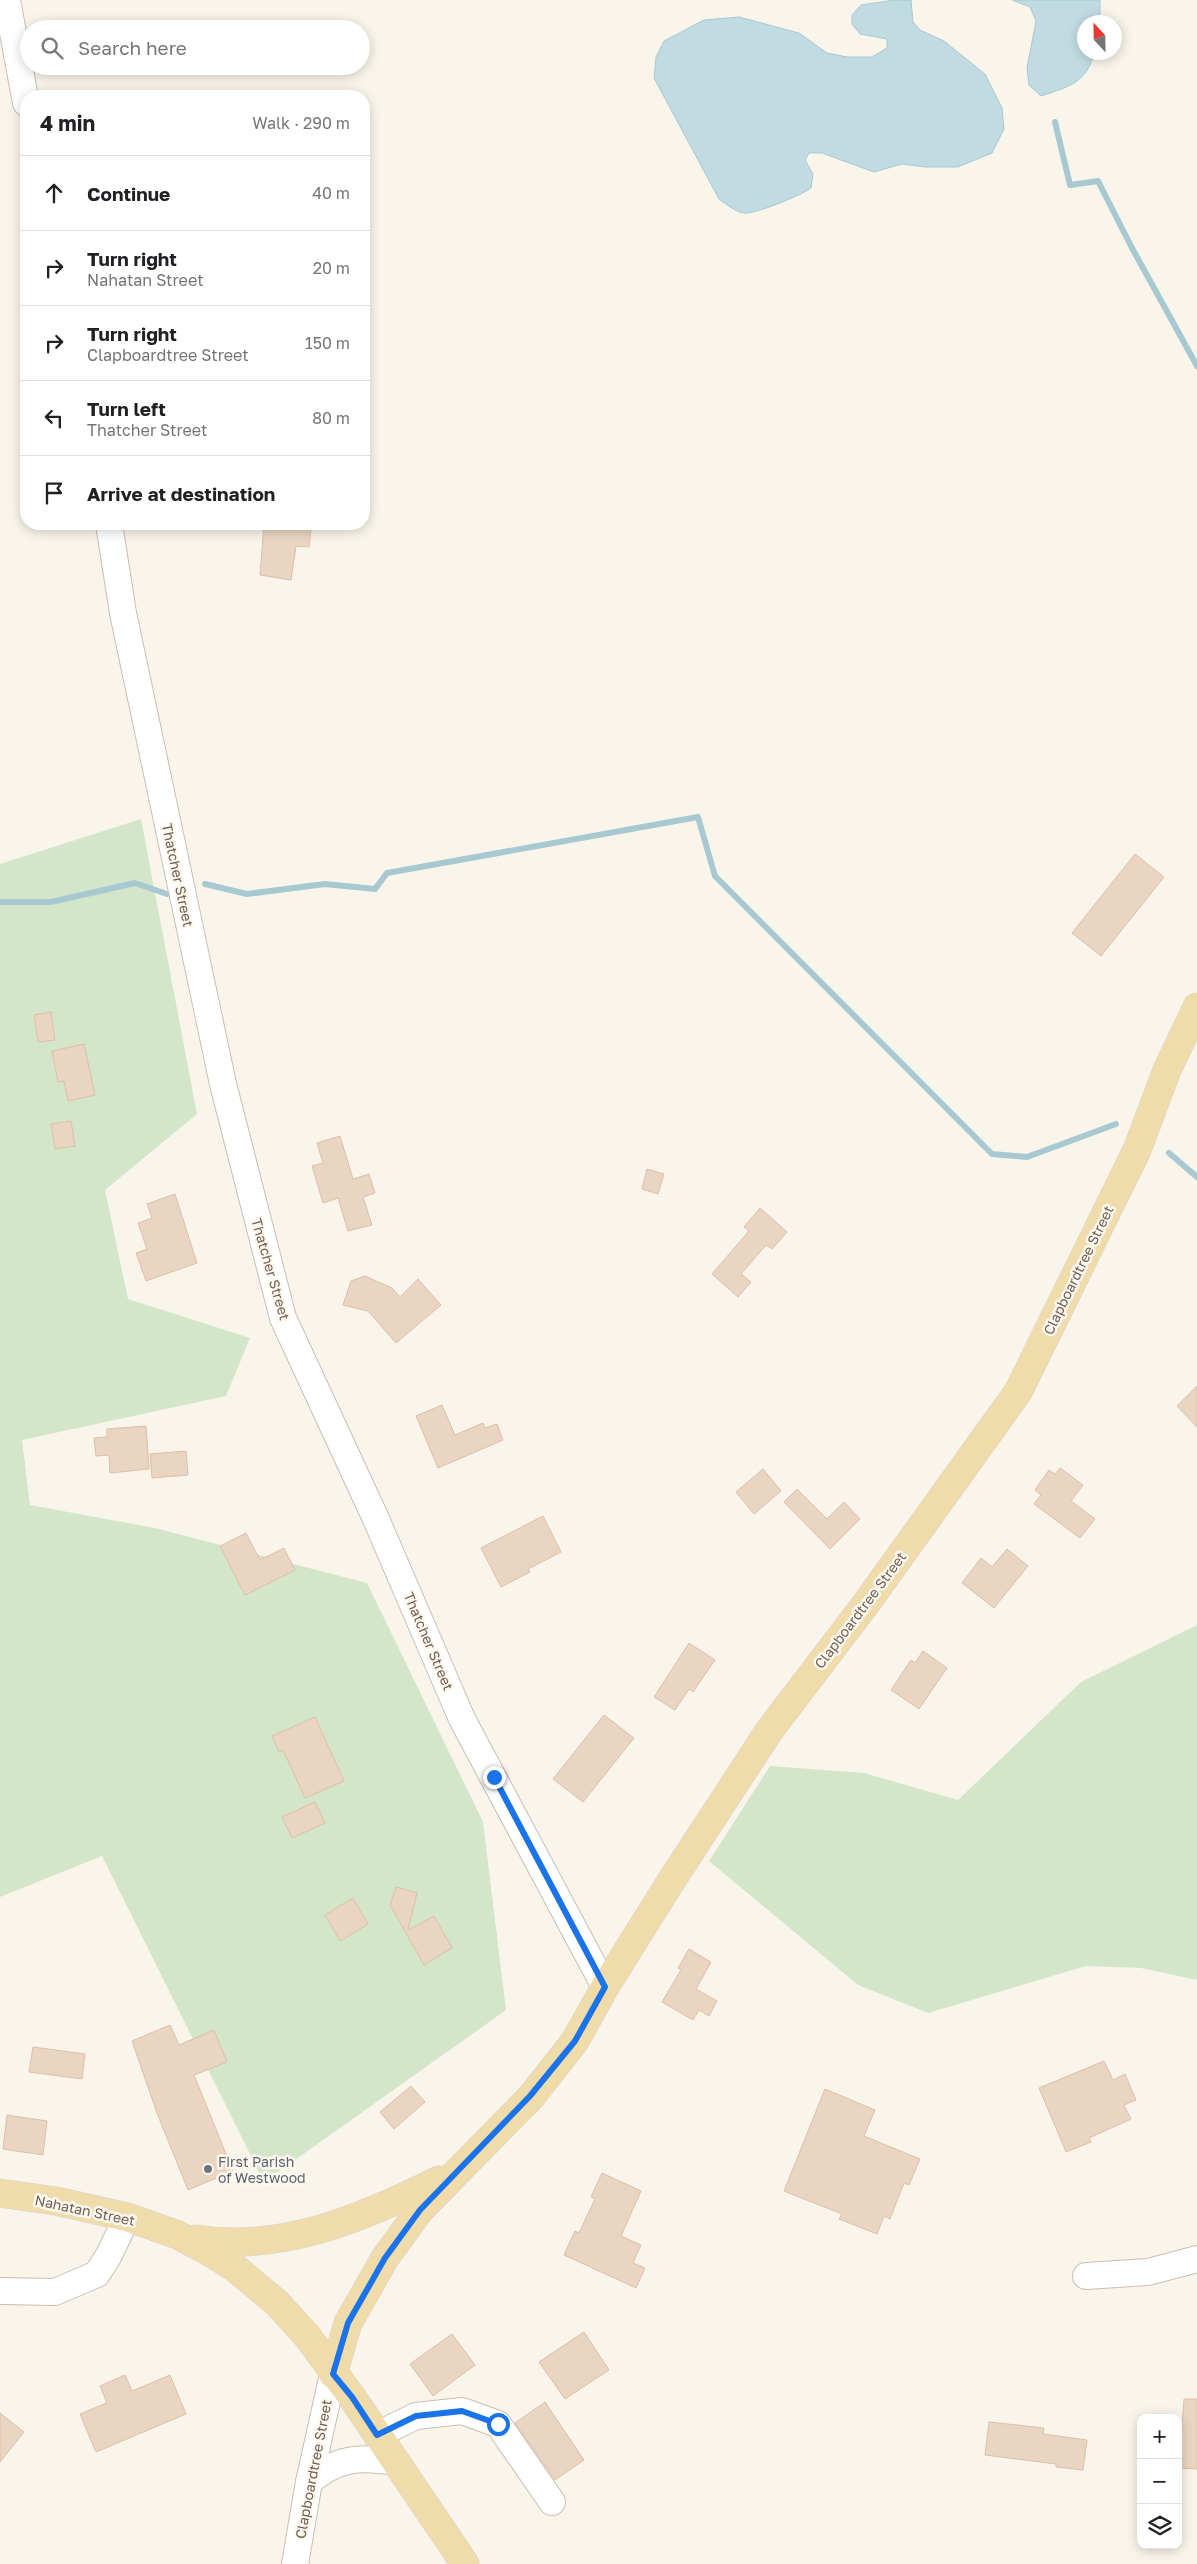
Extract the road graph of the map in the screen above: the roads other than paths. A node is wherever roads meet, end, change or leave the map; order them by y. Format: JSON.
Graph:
{"nodes":[{"id":1,"x":7,"y":0,"type":"edge"},
{"id":2,"x":20,"y":70,"type":"edge"},
{"id":3,"x":21,"y":75,"type":"edge"},
{"id":4,"x":24,"y":90,"type":"edge"},
{"id":5,"x":111,"y":530,"type":"edge"},
{"id":6,"x":1197,"y":1006,"type":"edge"},
{"id":7,"x":605,"y":1987,"type":"junction"},
{"id":8,"x":456,"y":2171,"type":"junction"},
{"id":9,"x":0,"y":2193,"type":"edge"},
{"id":10,"x":128,"y":2217,"type":"junction"},
{"id":11,"x":178,"y":2235,"type":"junction"},
{"id":12,"x":1197,"y":2259,"type":"edge"},
{"id":13,"x":1086,"y":2276,"type":"dead end"},
{"id":14,"x":0,"y":2291,"type":"edge"},
{"id":15,"x":333,"y":2374,"type":"junction"},
{"id":16,"x":377,"y":2435,"type":"junction"},
{"id":17,"x":395,"y":2462,"type":"junction"},
{"id":18,"x":309,"y":2482,"type":"junction"},
{"id":19,"x":552,"y":2502,"type":"dead end"},
{"id":20,"x":295,"y":2564,"type":"edge"},
{"id":21,"x":466,"y":2564,"type":"edge"}],
"edges":[{"from":1,"to":2,"type":"street"},
{"from":3,"to":4,"type":"street"},
{"from":5,"to":7,"type":"street","name":"Thatcher Street"},
{"from":6,"to":7,"type":"main road","name":"Clapboardtree Street"},
{"from":7,"to":8,"type":"main road","name":"Clapboardtree Street"},
{"from":8,"to":11,"type":"main road","name":"Clapboardtree Street"},
{"from":8,"to":15,"type":"main road","name":"Clapboardtree Street"},
{"from":9,"to":10,"type":"main road","name":"Nahatan Street"},
{"from":10,"to":11,"type":"main road","name":"Nahatan Street"},
{"from":10,"to":14,"type":"street"},
{"from":11,"to":15,"type":"main road","name":"Nahatan Street"},
{"from":12,"to":13,"type":"street"},
{"from":15,"to":16,"type":"main road","name":"Nahatan Street"},
{"from":15,"to":18,"type":"street","name":"Clapboardtree Street"},
{"from":16,"to":17,"type":"main road","name":"Nahatan Street"},
{"from":16,"to":19,"type":"street"},
{"from":17,"to":18,"type":"street"},
{"from":17,"to":21,"type":"main road","name":"Nahatan Street"},
{"from":18,"to":20,"type":"street","name":"Clapboardtree Street"}]}
